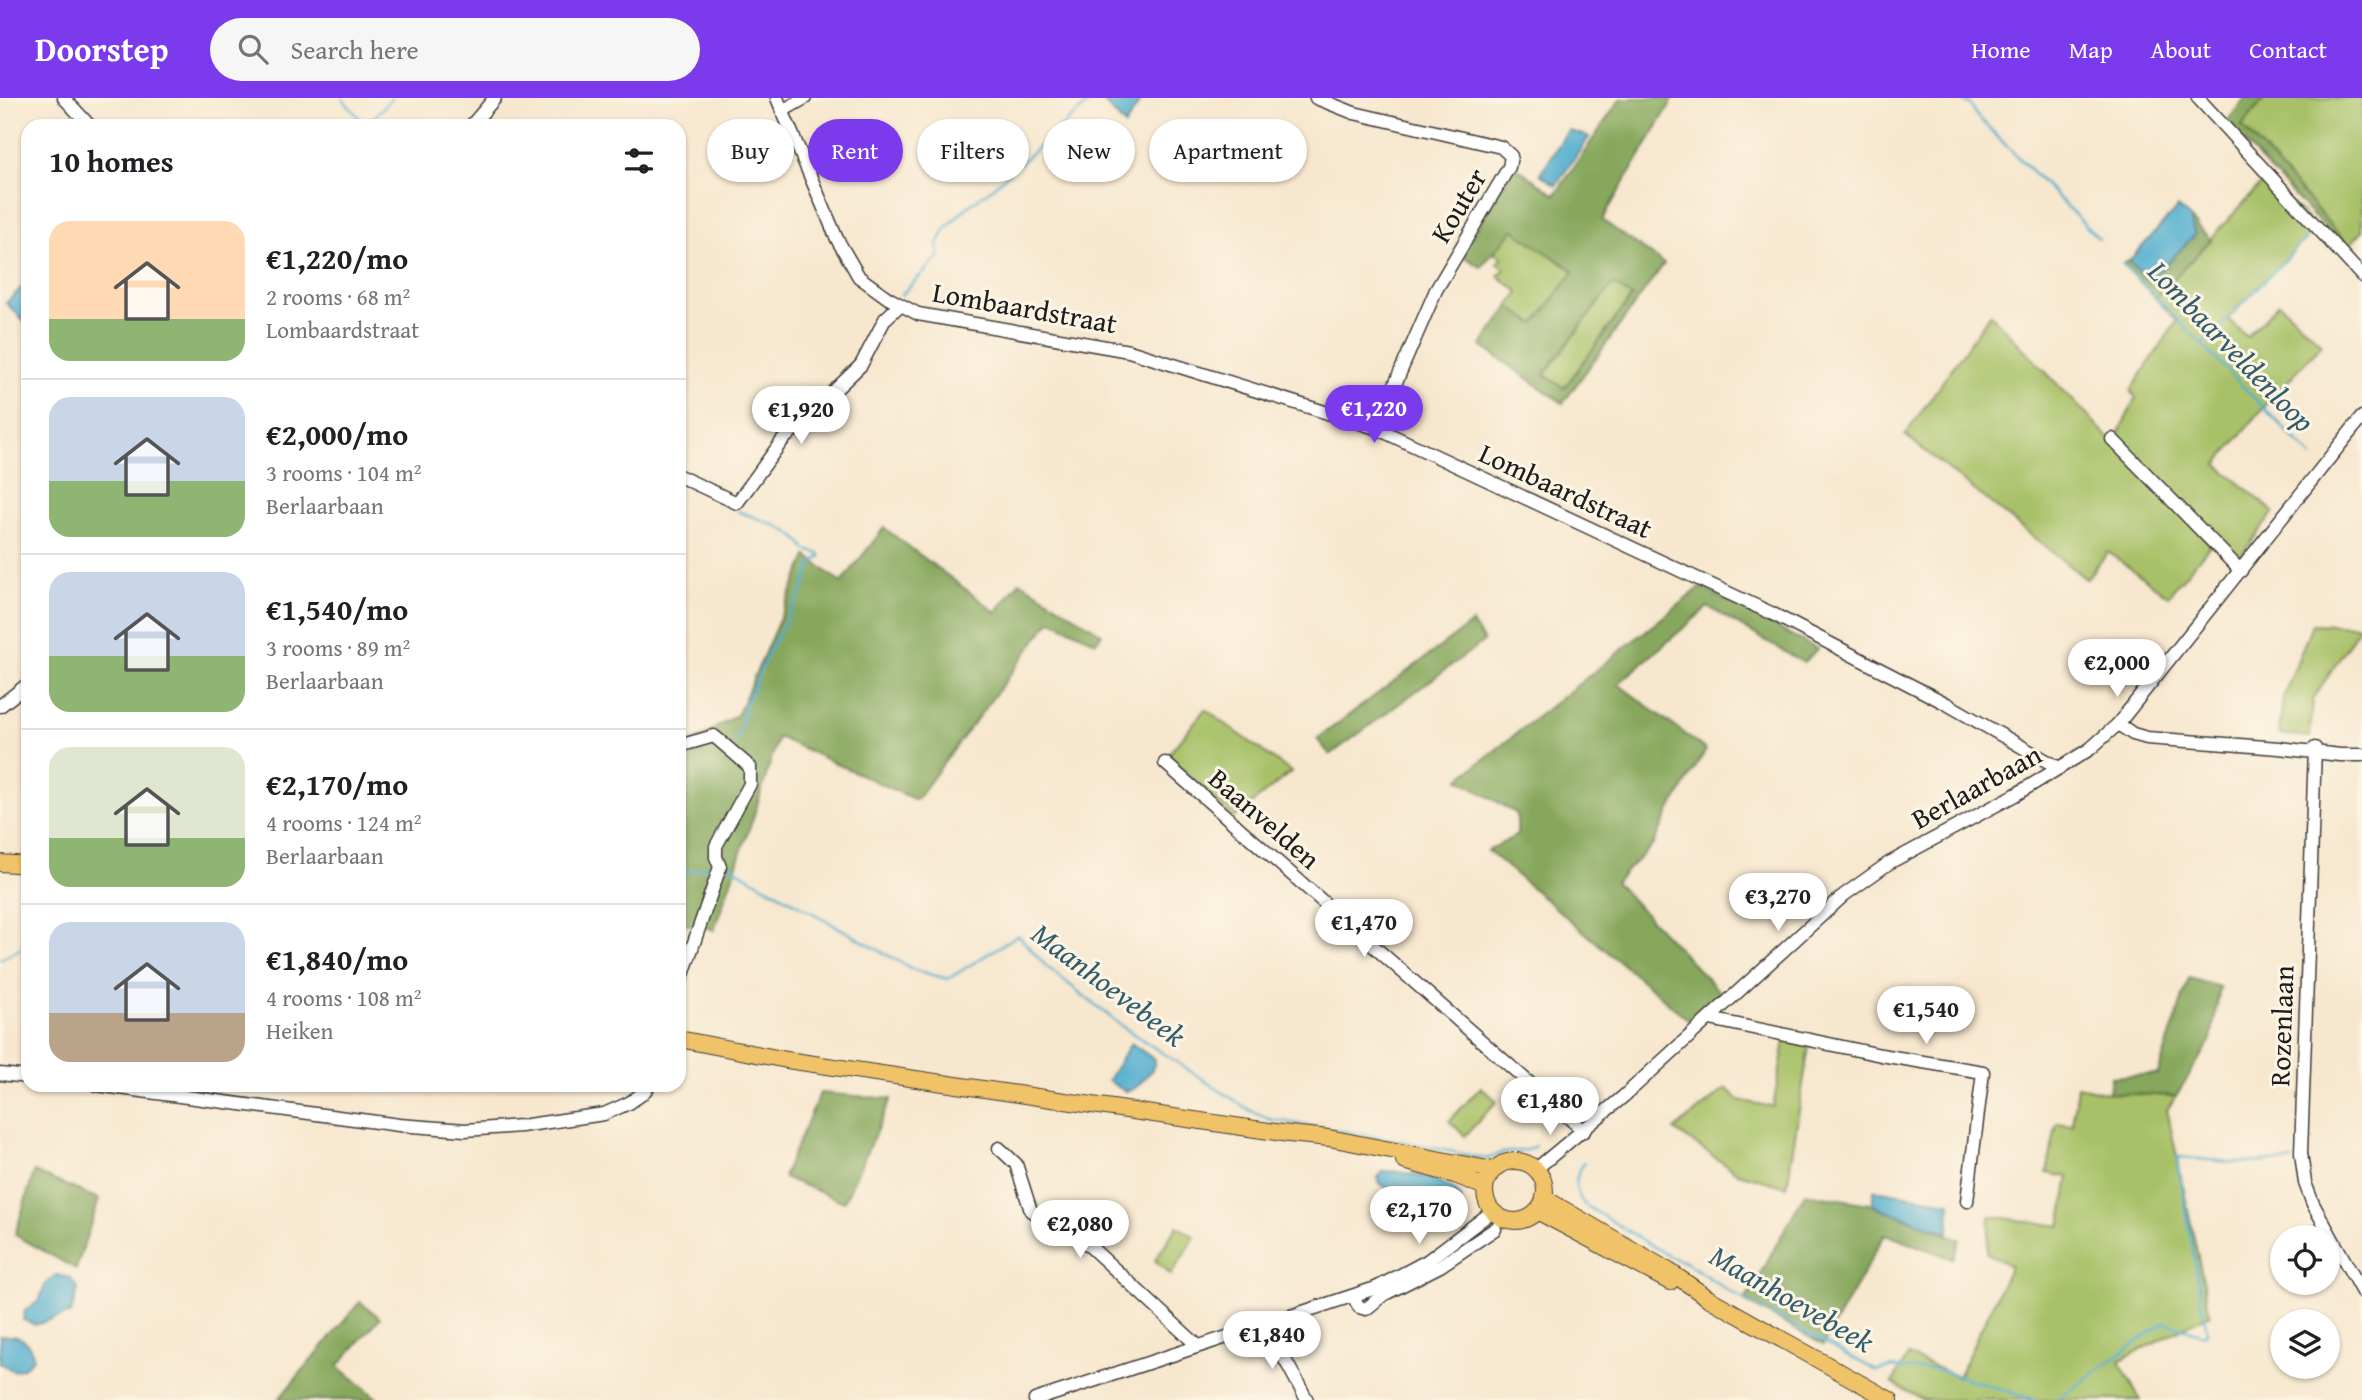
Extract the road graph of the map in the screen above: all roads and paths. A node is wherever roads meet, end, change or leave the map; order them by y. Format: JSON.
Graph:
{"nodes":[{"id":1,"x":64,"y":98,"type":"edge"},
{"id":2,"x":495,"y":98,"type":"edge"},
{"id":3,"x":777,"y":98,"type":"edge"},
{"id":4,"x":805,"y":98,"type":"edge"},
{"id":5,"x":1316,"y":98,"type":"edge"},
{"id":6,"x":2198,"y":98,"type":"edge"},
{"id":7,"x":782,"y":111,"type":"junction"},
{"id":8,"x":84,"y":119,"type":"edge"},
{"id":9,"x":477,"y":119,"type":"edge"},
{"id":10,"x":2362,"y":276,"type":"edge"},
{"id":11,"x":900,"y":305,"type":"junction"},
{"id":12,"x":2362,"y":417,"type":"edge"},
{"id":13,"x":1376,"y":428,"type":"junction"},
{"id":14,"x":2112,"y":439,"type":"dead end"},
{"id":15,"x":686,"y":480,"type":"edge"},
{"id":16,"x":2241,"y":571,"type":"junction"},
{"id":17,"x":21,"y":690,"type":"edge"},
{"id":18,"x":0,"y":706,"type":"edge"},
{"id":19,"x":2118,"y":724,"type":"junction"},
{"id":20,"x":686,"y":744,"type":"edge"},
{"id":21,"x":2315,"y":751,"type":"junction"},
{"id":22,"x":2362,"y":755,"type":"edge"},
{"id":23,"x":1165,"y":763,"type":"dead end"},
{"id":24,"x":2059,"y":768,"type":"junction"},
{"id":25,"x":0,"y":863,"type":"edge"},
{"id":26,"x":21,"y":864,"type":"edge"},
{"id":27,"x":686,"y":966,"type":"edge"},
{"id":28,"x":1710,"y":1018,"type":"junction"},
{"id":29,"x":686,"y":1040,"type":"edge"},
{"id":30,"x":0,"y":1074,"type":"edge"},
{"id":31,"x":21,"y":1076,"type":"edge"},
{"id":32,"x":149,"y":1092,"type":"edge"},
{"id":33,"x":644,"y":1092,"type":"edge"},
{"id":34,"x":1584,"y":1131,"type":"junction"},
{"id":35,"x":1289,"y":1134,"type":"junction"},
{"id":36,"x":999,"y":1149,"type":"dead end"},
{"id":37,"x":1536,"y":1169,"type":"junction"},
{"id":38,"x":1493,"y":1170,"type":"junction"},
{"id":39,"x":1485,"y":1187,"type":"junction"},
{"id":40,"x":1967,"y":1201,"type":"dead end"},
{"id":41,"x":1541,"y":1205,"type":"junction"},
{"id":42,"x":1493,"y":1211,"type":"junction"},
{"id":43,"x":1494,"y":1229,"type":"dead end"},
{"id":44,"x":2362,"y":1292,"type":"edge"},
{"id":45,"x":1353,"y":1296,"type":"junction"},
{"id":46,"x":1266,"y":1325,"type":"junction"},
{"id":47,"x":1198,"y":1346,"type":"junction"},
{"id":48,"x":1035,"y":1400,"type":"edge"},
{"id":49,"x":1307,"y":1400,"type":"edge"},
{"id":50,"x":1890,"y":1400,"type":"edge"}],
"edges":[{"from":1,"to":8,"type":"street"},
{"from":2,"to":9,"type":"street"},
{"from":3,"to":7,"type":"street","name":"Lombaardstraat"},
{"from":4,"to":7,"type":"street"},
{"from":5,"to":13,"type":"street","name":"Kouter"},
{"from":6,"to":10,"type":"street"},
{"from":7,"to":11,"type":"street","name":"Lombaardstraat"},
{"from":11,"to":13,"type":"street","name":"Lombaardstraat"},
{"from":11,"to":15,"type":"street","name":"Lombaardstraat"},
{"from":12,"to":16,"type":"street","name":"Berlaarbaan"},
{"from":13,"to":24,"type":"street","name":"Lombaardstraat"},
{"from":14,"to":16,"type":"street"},
{"from":16,"to":19,"type":"street","name":"Berlaarbaan"},
{"from":17,"to":18,"type":"street"},
{"from":19,"to":21,"type":"street"},
{"from":19,"to":24,"type":"street","name":"Berlaarbaan"},
{"from":20,"to":27,"type":"street"},
{"from":21,"to":22,"type":"street"},
{"from":21,"to":44,"type":"street","name":"Rozenlaan"},
{"from":23,"to":34,"type":"street","name":"Baanvelden"},
{"from":24,"to":28,"type":"street","name":"Berlaarbaan"},
{"from":25,"to":26,"type":"main road"},
{"from":28,"to":34,"type":"street","name":"Berlaarbaan"},
{"from":28,"to":40,"type":"street"},
{"from":29,"to":35,"type":"main road"},
{"from":30,"to":31,"type":"street"},
{"from":32,"to":33,"type":"street"},
{"from":34,"to":37,"type":"street","name":"Berlaarbaan"},
{"from":35,"to":38,"type":"main road"},
{"from":35,"to":39,"type":"main road"},
{"from":36,"to":47,"type":"street"},
{"from":37,"to":38,"type":"main road"},
{"from":37,"to":41,"type":"main road"},
{"from":38,"to":39,"type":"main road"},
{"from":39,"to":42,"type":"main road"},
{"from":41,"to":42,"type":"main road"},
{"from":41,"to":50,"type":"main road"},
{"from":42,"to":45,"type":"street"},
{"from":43,"to":45,"type":"street"},
{"from":45,"to":46,"type":"street"},
{"from":46,"to":47,"type":"street"},
{"from":46,"to":49,"type":"street"},
{"from":47,"to":48,"type":"street"}]}
